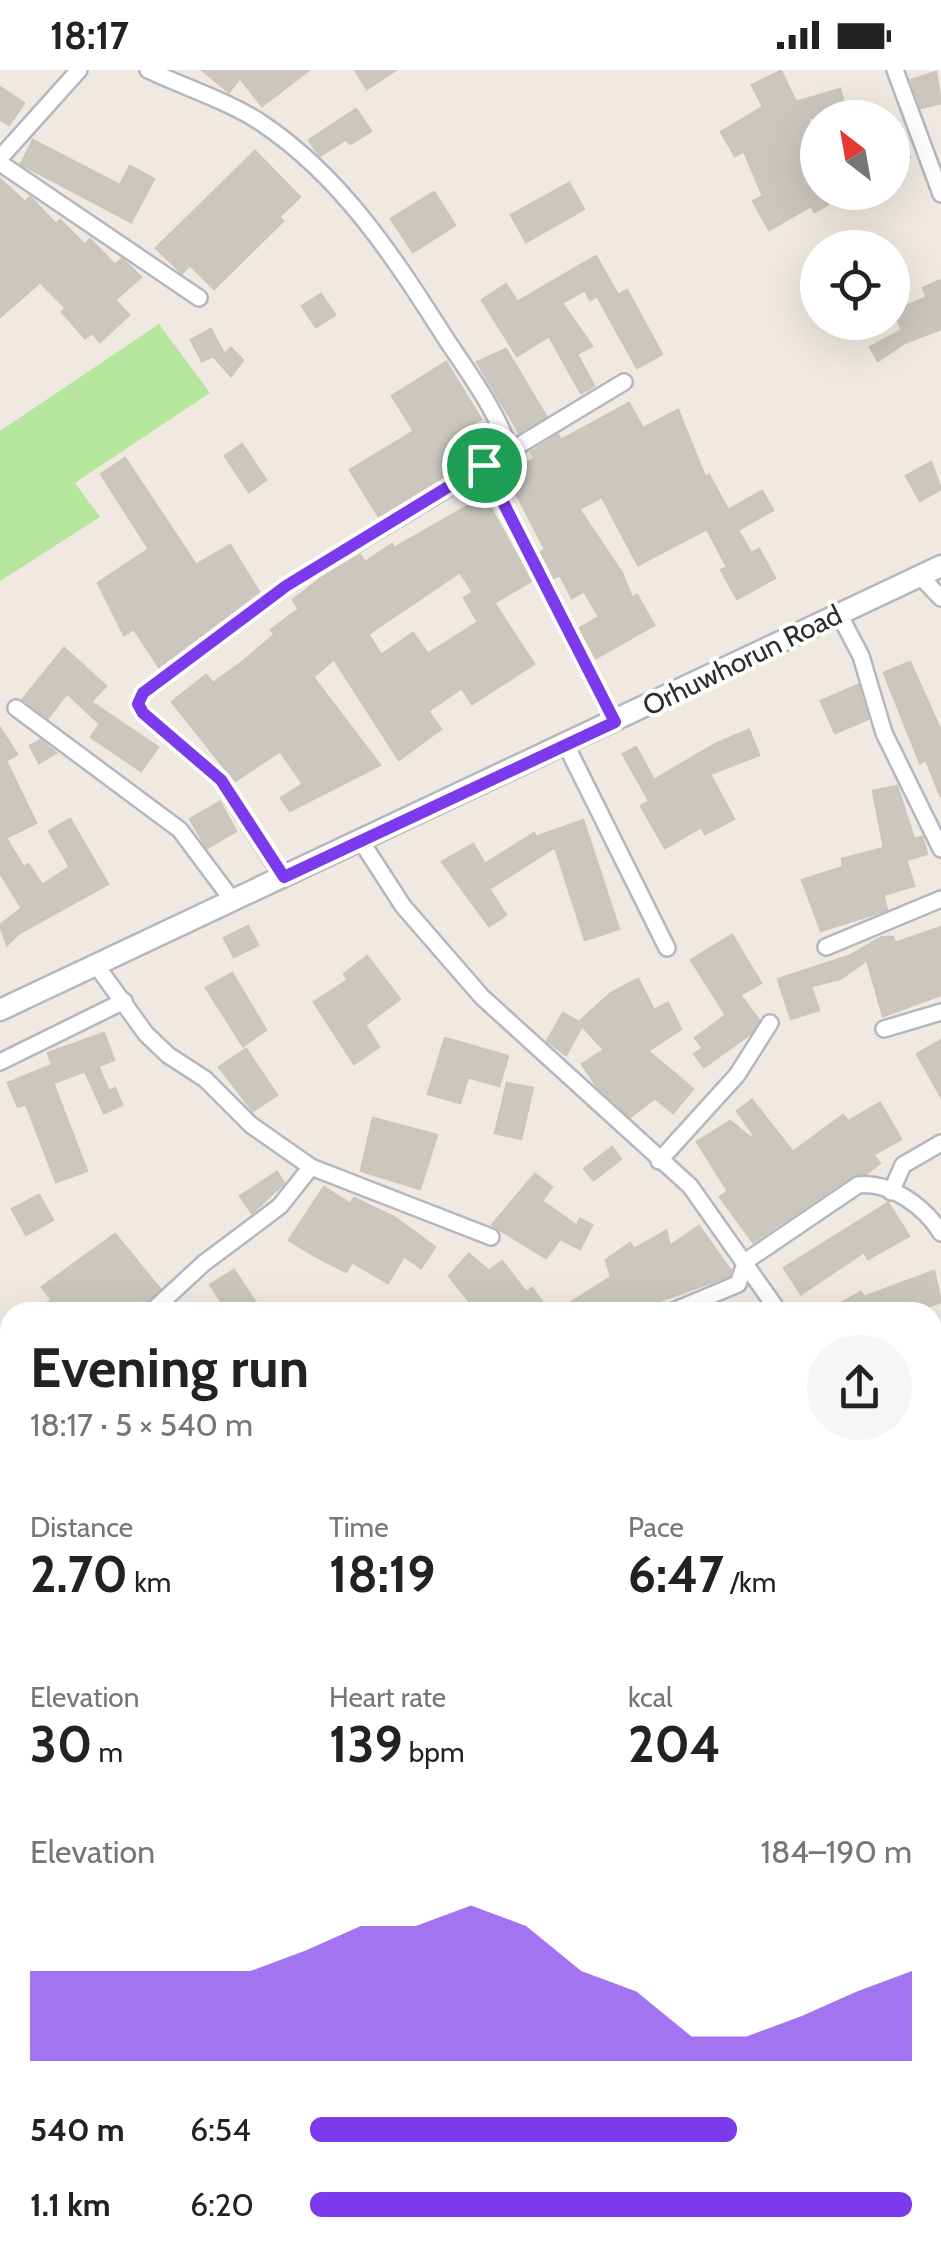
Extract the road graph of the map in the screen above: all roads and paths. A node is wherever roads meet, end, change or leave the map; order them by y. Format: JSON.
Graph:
{"nodes":[{"id":1,"x":80,"y":70,"type":"edge"},
{"id":2,"x":148,"y":70,"type":"edge"},
{"id":3,"x":895,"y":70,"type":"edge"},
{"id":4,"x":0,"y":160,"type":"edge"},
{"id":5,"x":941,"y":194,"type":"edge"},
{"id":6,"x":199,"y":298,"type":"dead end"},
{"id":7,"x":624,"y":382,"type":"dead end"},
{"id":8,"x":509,"y":448,"type":"junction"},
{"id":9,"x":484,"y":465,"type":"junction"},
{"id":10,"x":941,"y":566,"type":"edge"},
{"id":11,"x":920,"y":576,"type":"junction"},
{"id":12,"x":941,"y":598,"type":"edge"},
{"id":13,"x":839,"y":614,"type":"junction"},
{"id":14,"x":16,"y":708,"type":"dead end"},
{"id":15,"x":615,"y":722,"type":"junction"},
{"id":16,"x":566,"y":745,"type":"junction"},
{"id":17,"x":361,"y":841,"type":"junction"},
{"id":18,"x":941,"y":849,"type":"edge"},
{"id":19,"x":284,"y":877,"type":"junction"},
{"id":20,"x":941,"y":899,"type":"edge"},
{"id":21,"x":233,"y":901,"type":"junction"},
{"id":22,"x":667,"y":948,"type":"dead end"},
{"id":23,"x":826,"y":948,"type":"dead end"},
{"id":24,"x":96,"y":965,"type":"junction"},
{"id":25,"x":124,"y":1002,"type":"junction"},
{"id":26,"x":3,"y":1005,"type":"edge"},
{"id":27,"x":941,"y":1012,"type":"edge"},
{"id":28,"x":770,"y":1023,"type":"dead end"},
{"id":29,"x":884,"y":1029,"type":"dead end"},
{"id":30,"x":0,"y":1062,"type":"edge"},
{"id":31,"x":941,"y":1143,"type":"edge"},
{"id":32,"x":660,"y":1161,"type":"junction"},
{"id":33,"x":311,"y":1167,"type":"junction"},
{"id":34,"x":891,"y":1192,"type":"junction"},
{"id":35,"x":941,"y":1232,"type":"edge"},
{"id":36,"x":491,"y":1237,"type":"dead end"},
{"id":37,"x":746,"y":1261,"type":"junction"},
{"id":38,"x":162,"y":1302,"type":"edge"},
{"id":39,"x":694,"y":1302,"type":"edge"},
{"id":40,"x":773,"y":1302,"type":"edge"}],
"edges":[{"from":1,"to":4,"type":"street"},
{"from":2,"to":8,"type":"street"},
{"from":3,"to":5,"type":"street"},
{"from":4,"to":6,"type":"street"},
{"from":7,"to":8,"type":"street"},
{"from":8,"to":9,"type":"street"},
{"from":9,"to":15,"type":"street"},
{"from":9,"to":19,"type":"street"},
{"from":10,"to":11,"type":"street","name":"Orhuwhorun Road"},
{"from":11,"to":12,"type":"street"},
{"from":11,"to":13,"type":"street","name":"Orhuwhorun Road"},
{"from":13,"to":15,"type":"street","name":"Orhuwhorun Road"},
{"from":13,"to":18,"type":"street"},
{"from":14,"to":21,"type":"street"},
{"from":15,"to":16,"type":"street","name":"Orhuwhorun Road"},
{"from":16,"to":17,"type":"street","name":"Orhuwhorun Road"},
{"from":16,"to":22,"type":"street"},
{"from":17,"to":19,"type":"street","name":"Orhuwhorun Road"},
{"from":17,"to":32,"type":"street"},
{"from":19,"to":21,"type":"street","name":"Orhuwhorun Road"},
{"from":20,"to":23,"type":"street"},
{"from":21,"to":24,"type":"street","name":"Orhuwhorun Road"},
{"from":24,"to":25,"type":"street"},
{"from":24,"to":26,"type":"street","name":"Orhuwhorun Road"},
{"from":25,"to":30,"type":"street"},
{"from":25,"to":33,"type":"street"},
{"from":27,"to":29,"type":"street"},
{"from":28,"to":32,"type":"street"},
{"from":31,"to":34,"type":"street"},
{"from":32,"to":37,"type":"street"},
{"from":33,"to":36,"type":"street"},
{"from":33,"to":38,"type":"street"},
{"from":34,"to":35,"type":"street"},
{"from":34,"to":37,"type":"street"},
{"from":37,"to":39,"type":"street"},
{"from":37,"to":40,"type":"street"}]}
